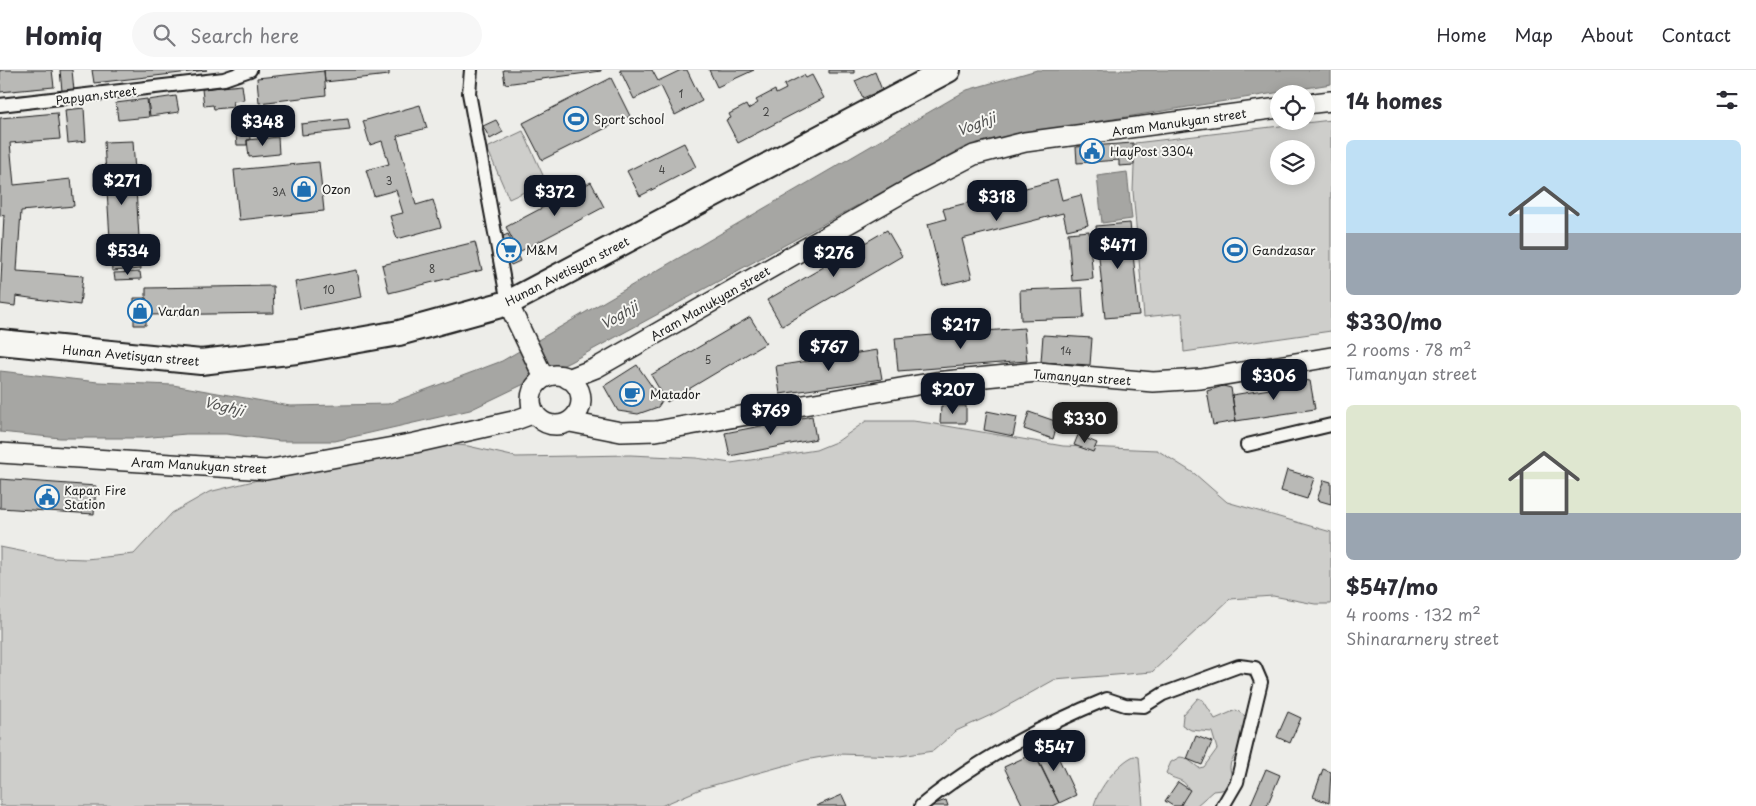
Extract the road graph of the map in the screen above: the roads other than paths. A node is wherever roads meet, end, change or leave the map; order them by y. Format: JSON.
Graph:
{"nodes":[{"id":1,"x":250,"y":70,"type":"edge"},
{"id":2,"x":471,"y":70,"type":"edge"},
{"id":3,"x":948,"y":70,"type":"edge"},
{"id":4,"x":1331,"y":101,"type":"edge"},
{"id":5,"x":1315,"y":103,"type":"edge"},
{"id":6,"x":0,"y":105,"type":"edge"},
{"id":7,"x":1270,"y":109,"type":"edge"},
{"id":8,"x":511,"y":310,"type":"junction"},
{"id":9,"x":0,"y":342,"type":"edge"},
{"id":10,"x":1331,"y":358,"type":"edge"},
{"id":11,"x":544,"y":377,"type":"junction"},
{"id":12,"x":574,"y":385,"type":"junction"},
{"id":13,"x":533,"y":405,"type":"junction"},
{"id":14,"x":574,"y":416,"type":"junction"},
{"id":15,"x":1331,"y":425,"type":"edge"},
{"id":16,"x":1247,"y":446,"type":"dead end"},
{"id":17,"x":0,"y":453,"type":"edge"},
{"id":18,"x":921,"y":806,"type":"edge"},
{"id":19,"x":1222,"y":806,"type":"edge"}],
"edges":[{"from":1,"to":6,"type":"street","name":"Papyan street"},
{"from":2,"to":8,"type":"street"},
{"from":3,"to":8,"type":"highway","name":"Hunan Avetisyan street"},
{"from":4,"to":5,"type":"street"},
{"from":7,"to":12,"type":"street","name":"Aram Manukyan street"},
{"from":8,"to":9,"type":"highway","name":"Hunan Avetisyan street"},
{"from":8,"to":11,"type":"street"},
{"from":10,"to":14,"type":"street","name":"Tumanyan street"},
{"from":11,"to":12,"type":"street"},
{"from":11,"to":13,"type":"street"},
{"from":12,"to":14,"type":"street"},
{"from":13,"to":14,"type":"street"},
{"from":13,"to":17,"type":"street","name":"Aram Manukyan street"},
{"from":15,"to":16,"type":"street"},
{"from":18,"to":19,"type":"street"}]}
